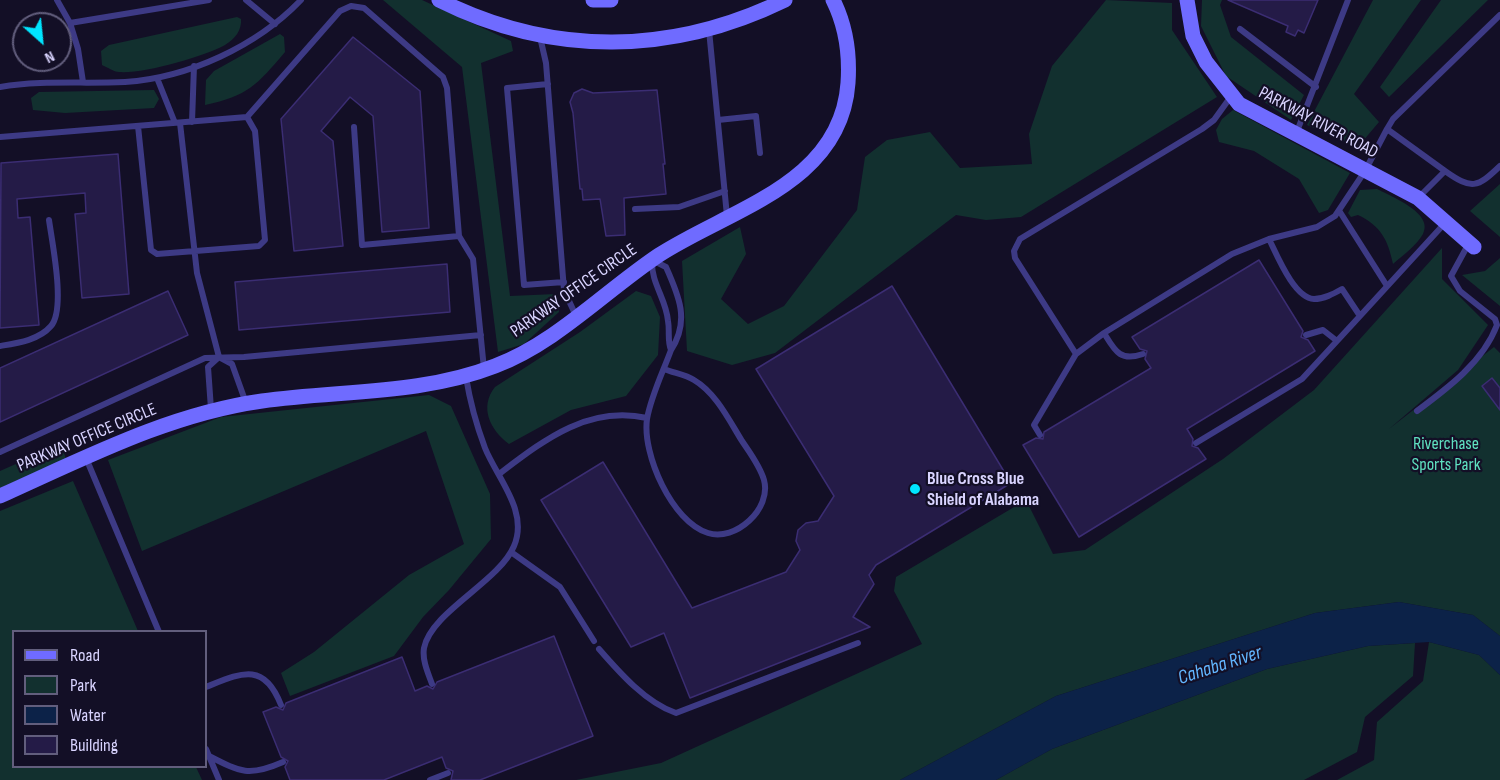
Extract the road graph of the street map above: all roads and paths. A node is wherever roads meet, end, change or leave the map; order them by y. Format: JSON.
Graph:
{"nodes":[{"id":1,"x":209,"y":0,"type":"edge"},
{"id":2,"x":246,"y":0,"type":"edge"},
{"id":3,"x":301,"y":0,"type":"edge"},
{"id":4,"x":439,"y":0,"type":"edge"},
{"id":5,"x":592,"y":0,"type":"edge"},
{"id":6,"x":611,"y":0,"type":"edge"},
{"id":7,"x":785,"y":0,"type":"edge"},
{"id":8,"x":832,"y":0,"type":"edge"},
{"id":9,"x":1187,"y":0,"type":"edge"},
{"id":10,"x":1348,"y":0,"type":"edge"},
{"id":11,"x":1500,"y":15,"type":"edge"},
{"id":12,"x":72,"y":23,"type":"edge"},
{"id":13,"x":274,"y":24,"type":"junction"},
{"id":14,"x":1240,"y":29,"type":"dead end"},
{"id":15,"x":72,"y":30,"type":"edge"},
{"id":16,"x":709,"y":30,"type":"junction"},
{"id":17,"x":540,"y":36,"type":"junction"},
{"id":18,"x":194,"y":66,"type":"junction"},
{"id":19,"x":157,"y":78,"type":"junction"},
{"id":20,"x":83,"y":82,"type":"junction"},
{"id":21,"x":548,"y":84,"type":"junction"},
{"id":22,"x":0,"y":87,"type":"edge"},
{"id":23,"x":1316,"y":87,"type":"junction"},
{"id":24,"x":1232,"y":95,"type":"junction"},
{"id":25,"x":247,"y":117,"type":"junction"},
{"id":26,"x":718,"y":120,"type":"junction"},
{"id":27,"x":192,"y":122,"type":"junction"},
{"id":28,"x":178,"y":123,"type":"junction"},
{"id":29,"x":138,"y":126,"type":"junction"},
{"id":30,"x":354,"y":127,"type":"dead end"},
{"id":31,"x":1386,"y":129,"type":"junction"},
{"id":32,"x":1296,"y":134,"type":"junction"},
{"id":33,"x":0,"y":137,"type":"edge"},
{"id":34,"x":760,"y":153,"type":"dead end"},
{"id":35,"x":1500,"y":166,"type":"edge"},
{"id":36,"x":1365,"y":171,"type":"junction"},
{"id":37,"x":1445,"y":171,"type":"junction"},
{"id":38,"x":725,"y":191,"type":"junction"},
{"id":39,"x":1418,"y":198,"type":"junction"},
{"id":40,"x":635,"y":209,"type":"dead end"},
{"id":41,"x":1340,"y":212,"type":"junction"},
{"id":42,"x":728,"y":217,"type":"junction"},
{"id":43,"x":49,"y":220,"type":"dead end"},
{"id":44,"x":1445,"y":222,"type":"junction"},
{"id":45,"x":459,"y":236,"type":"junction"},
{"id":46,"x":1269,"y":239,"type":"junction"},
{"id":47,"x":1471,"y":245,"type":"joint"},
{"id":48,"x":194,"y":251,"type":"junction"},
{"id":49,"x":652,"y":260,"type":"junction"},
{"id":50,"x":564,"y":282,"type":"junction"},
{"id":51,"x":1387,"y":286,"type":"junction"},
{"id":52,"x":576,"y":316,"type":"junction"},
{"id":53,"x":1360,"y":316,"type":"junction"},
{"id":54,"x":1499,"y":326,"type":"edge"},
{"id":55,"x":1104,"y":333,"type":"junction"},
{"id":56,"x":481,"y":335,"type":"junction"},
{"id":57,"x":1306,"y":335,"type":"dead end"},
{"id":58,"x":1337,"y":341,"type":"junction"},
{"id":59,"x":0,"y":346,"type":"edge"},
{"id":60,"x":671,"y":350,"type":"junction"},
{"id":61,"x":1076,"y":354,"type":"junction"},
{"id":62,"x":1143,"y":354,"type":"dead end"},
{"id":63,"x":219,"y":357,"type":"junction"},
{"id":64,"x":664,"y":369,"type":"junction"},
{"id":65,"x":484,"y":370,"type":"junction"},
{"id":66,"x":466,"y":376,"type":"junction"},
{"id":67,"x":246,"y":403,"type":"junction"},
{"id":68,"x":211,"y":411,"type":"junction"},
{"id":69,"x":1418,"y":411,"type":"dead end"},
{"id":70,"x":647,"y":418,"type":"junction"},
{"id":71,"x":1040,"y":435,"type":"dead end"},
{"id":72,"x":1196,"y":443,"type":"dead end"},
{"id":73,"x":0,"y":452,"type":"edge"},
{"id":74,"x":85,"y":458,"type":"junction"},
{"id":75,"x":499,"y":474,"type":"junction"},
{"id":76,"x":0,"y":496,"type":"edge"},
{"id":77,"x":511,"y":552,"type":"junction"},
{"id":78,"x":158,"y":630,"type":"edge"},
{"id":79,"x":594,"y":641,"type":"dead end"},
{"id":80,"x":858,"y":643,"type":"dead end"},
{"id":81,"x":599,"y":649,"type":"dead end"},
{"id":82,"x":432,"y":684,"type":"dead end"},
{"id":83,"x":207,"y":687,"type":"edge"},
{"id":84,"x":281,"y":705,"type":"dead end"},
{"id":85,"x":207,"y":752,"type":"edge"},
{"id":86,"x":208,"y":756,"type":"junction"},
{"id":87,"x":283,"y":762,"type":"dead end"},
{"id":88,"x":448,"y":773,"type":"dead end"},
{"id":89,"x":219,"y":780,"type":"edge"},
{"id":90,"x":430,"y":780,"type":"edge"}],
"edges":[{"from":1,"to":12,"type":"lane"},
{"from":2,"to":13,"type":"lane"},
{"from":3,"to":13,"type":"lane"},
{"from":4,"to":17,"type":"street"},
{"from":5,"to":6,"type":"street"},
{"from":7,"to":16,"type":"street"},
{"from":8,"to":42,"type":"street","name":"PARKWAY OFFICE CIRCLE"},
{"from":9,"to":24,"type":"street","name":"PARKWAY RIVER ROAD"},
{"from":10,"to":23,"type":"lane"},
{"from":11,"to":31,"type":"lane"},
{"from":13,"to":18,"type":"lane"},
{"from":14,"to":23,"type":"lane"},
{"from":15,"to":20,"type":"lane"},
{"from":16,"to":17,"type":"street"},
{"from":16,"to":26,"type":"lane"},
{"from":17,"to":21,"type":"lane"},
{"from":18,"to":19,"type":"lane"},
{"from":18,"to":27,"type":"lane"},
{"from":19,"to":20,"type":"lane"},
{"from":19,"to":28,"type":"lane"},
{"from":20,"to":22,"type":"lane"},
{"from":21,"to":50,"type":"lane"},
{"from":21,"to":50,"type":"lane"},
{"from":23,"to":32,"type":"lane"},
{"from":24,"to":32,"type":"street","name":"PARKWAY RIVER ROAD"},
{"from":24,"to":61,"type":"lane"},
{"from":25,"to":27,"type":"lane"},
{"from":25,"to":45,"type":"lane"},
{"from":25,"to":48,"type":"lane"},
{"from":26,"to":34,"type":"lane"},
{"from":26,"to":38,"type":"lane"},
{"from":27,"to":28,"type":"lane"},
{"from":28,"to":29,"type":"lane"},
{"from":28,"to":48,"type":"lane"},
{"from":29,"to":33,"type":"lane"},
{"from":29,"to":48,"type":"lane"},
{"from":30,"to":45,"type":"lane"},
{"from":31,"to":36,"type":"lane"},
{"from":31,"to":37,"type":"lane"},
{"from":32,"to":36,"type":"street","name":"PARKWAY RIVER ROAD"},
{"from":35,"to":37,"type":"lane"},
{"from":36,"to":39,"type":"street","name":"PARKWAY RIVER ROAD"},
{"from":36,"to":41,"type":"lane"},
{"from":37,"to":39,"type":"lane"},
{"from":38,"to":40,"type":"lane"},
{"from":38,"to":42,"type":"lane"},
{"from":39,"to":44,"type":"street","name":"PARKWAY RIVER ROAD"},
{"from":41,"to":46,"type":"lane"},
{"from":41,"to":51,"type":"lane"},
{"from":42,"to":49,"type":"street","name":"PARKWAY OFFICE CIRCLE"},
{"from":43,"to":59,"type":"lane"},
{"from":44,"to":47,"type":"street","name":"PARKWAY RIVER ROAD"},
{"from":44,"to":51,"type":"lane"},
{"from":45,"to":56,"type":"lane"},
{"from":46,"to":53,"type":"lane"},
{"from":46,"to":55,"type":"lane"},
{"from":47,"to":54,"type":"lane"},
{"from":48,"to":63,"type":"lane"},
{"from":49,"to":52,"type":"street","name":"PARKWAY OFFICE CIRCLE"},
{"from":49,"to":60,"type":"lane"},
{"from":49,"to":60,"type":"lane"},
{"from":50,"to":52,"type":"lane"},
{"from":51,"to":53,"type":"lane"},
{"from":52,"to":65,"type":"street","name":"PARKWAY OFFICE CIRCLE"},
{"from":53,"to":58,"type":"lane"},
{"from":54,"to":69,"type":"lane"},
{"from":55,"to":61,"type":"lane"},
{"from":55,"to":62,"type":"lane"},
{"from":56,"to":63,"type":"lane"},
{"from":56,"to":65,"type":"lane"},
{"from":57,"to":58,"type":"lane"},
{"from":58,"to":72,"type":"lane"},
{"from":60,"to":64,"type":"lane"},
{"from":61,"to":71,"type":"lane"},
{"from":63,"to":67,"type":"lane"},
{"from":63,"to":68,"type":"lane"},
{"from":63,"to":73,"type":"lane"},
{"from":64,"to":70,"type":"lane"},
{"from":64,"to":70,"type":"lane"},
{"from":65,"to":66,"type":"street","name":"PARKWAY OFFICE CIRCLE"},
{"from":66,"to":67,"type":"street","name":"PARKWAY OFFICE CIRCLE"},
{"from":66,"to":75,"type":"lane"},
{"from":67,"to":68,"type":"street","name":"PARKWAY OFFICE CIRCLE"},
{"from":68,"to":74,"type":"street","name":"PARKWAY OFFICE CIRCLE"},
{"from":70,"to":75,"type":"lane"},
{"from":74,"to":76,"type":"street","name":"PARKWAY OFFICE CIRCLE"},
{"from":74,"to":78,"type":"lane"},
{"from":75,"to":77,"type":"lane"},
{"from":77,"to":79,"type":"lane"},
{"from":77,"to":82,"type":"lane"},
{"from":80,"to":81,"type":"lane"},
{"from":83,"to":84,"type":"lane"},
{"from":85,"to":86,"type":"lane"},
{"from":86,"to":87,"type":"lane"},
{"from":86,"to":89,"type":"lane"},
{"from":88,"to":90,"type":"lane"}]}
